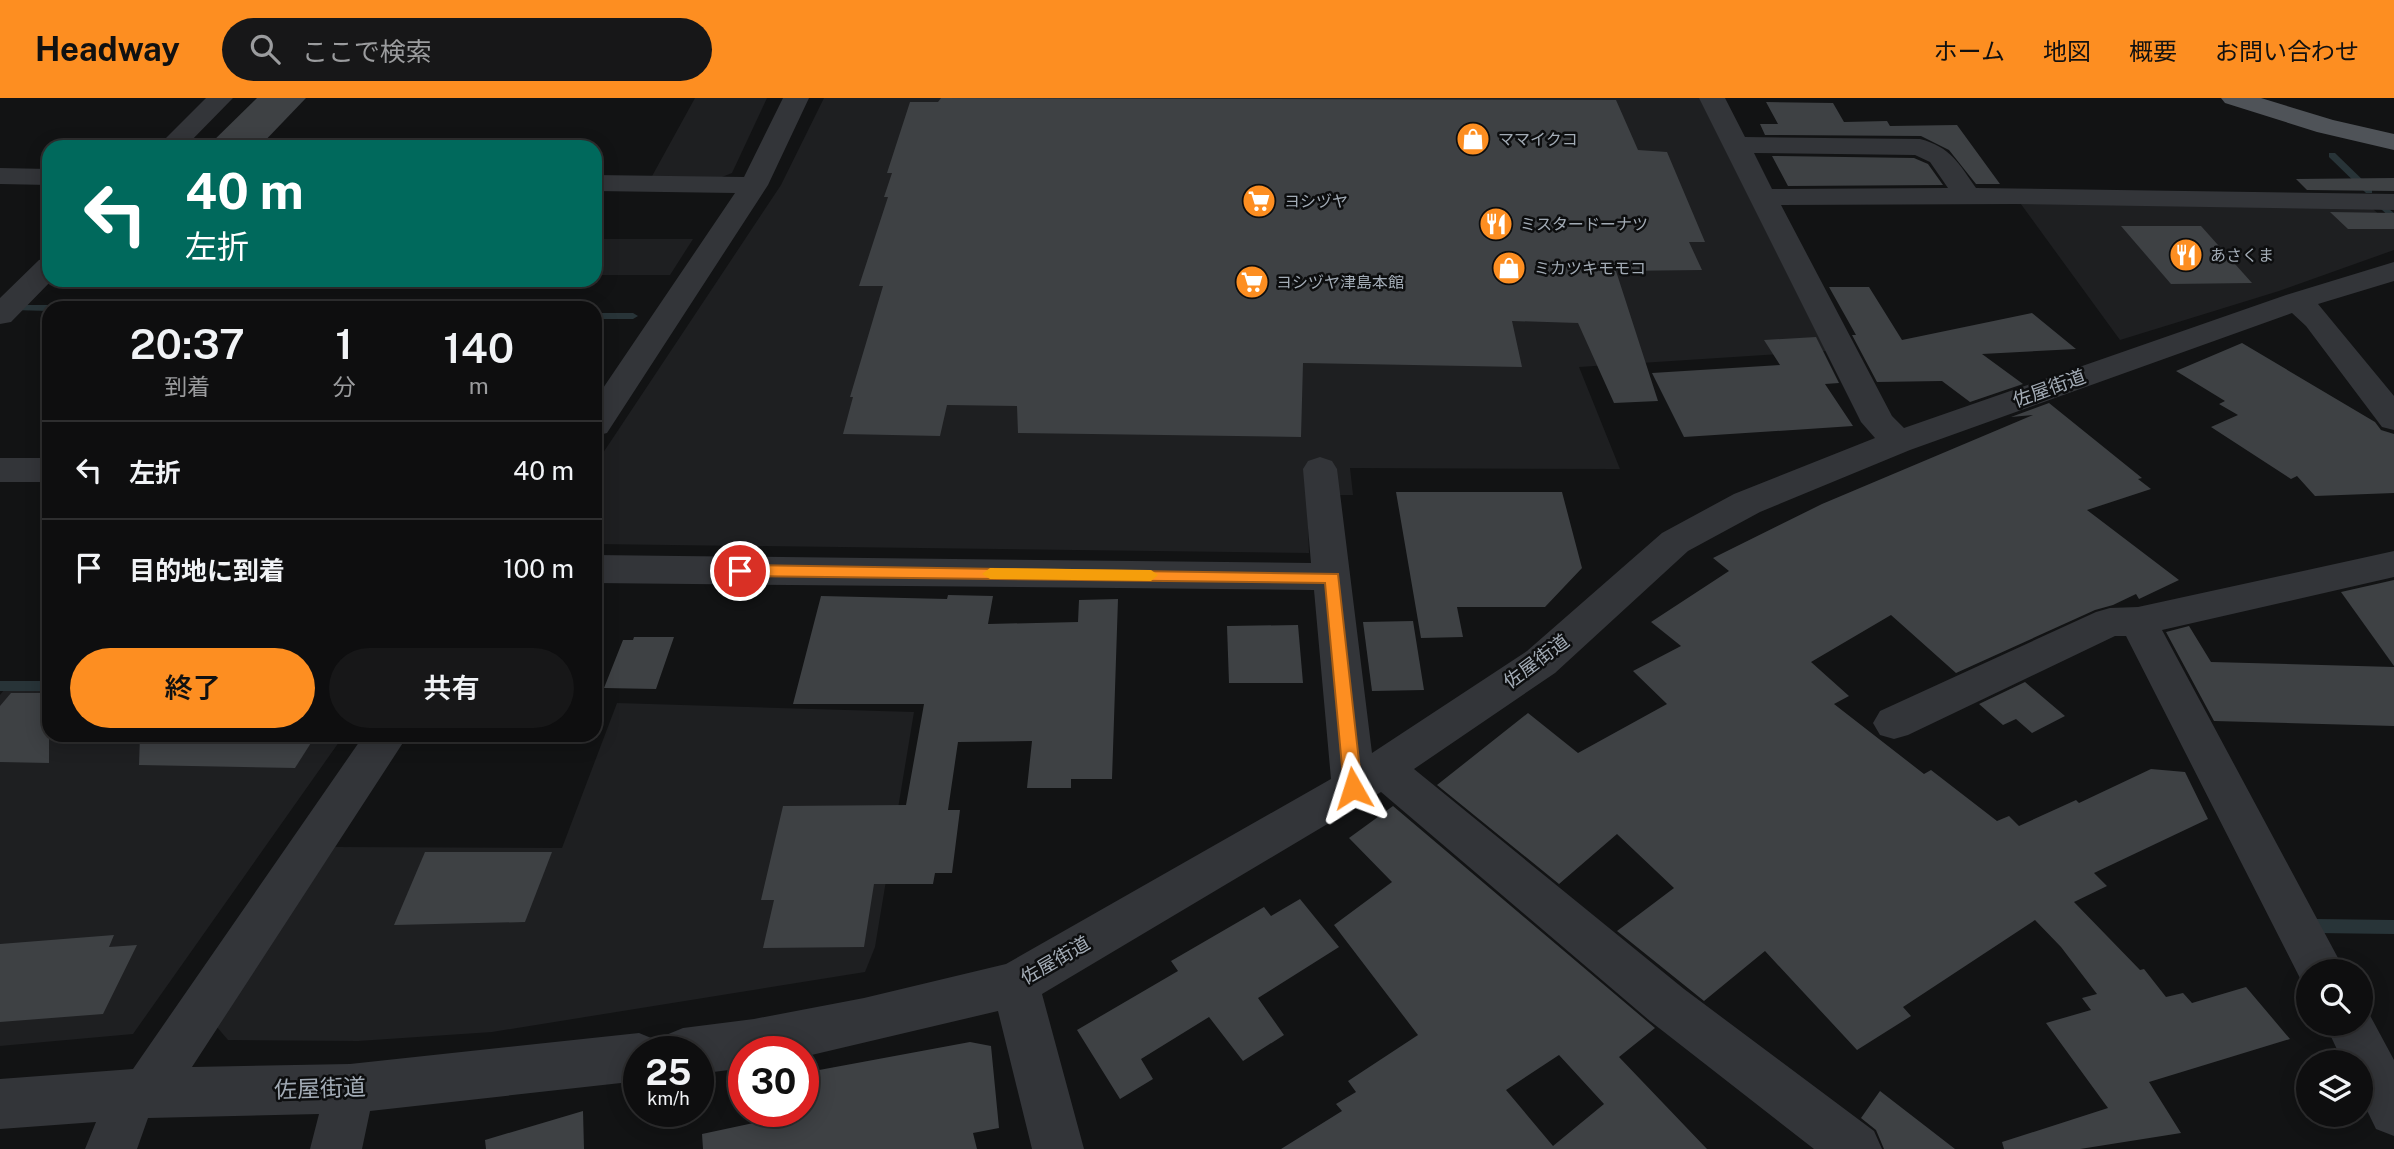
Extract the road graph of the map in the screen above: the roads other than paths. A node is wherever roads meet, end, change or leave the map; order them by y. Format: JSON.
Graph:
{"nodes":[{"id":1,"x":220,"y":98,"type":"edge"},
{"id":2,"x":796,"y":98,"type":"edge"},
{"id":3,"x":1712,"y":98,"type":"edge"},
{"id":4,"x":2234,"y":98,"type":"edge"},
{"id":5,"x":177,"y":140,"type":"edge"},
{"id":6,"x":2394,"y":142,"type":"edge"},
{"id":7,"x":1734,"y":145,"type":"junction"},
{"id":8,"x":0,"y":176,"type":"edge"},
{"id":9,"x":42,"y":177,"type":"edge"},
{"id":10,"x":602,"y":183,"type":"edge"},
{"id":11,"x":754,"y":185,"type":"junction"},
{"id":12,"x":1762,"y":197,"type":"junction"},
{"id":13,"x":1969,"y":197,"type":"junction"},
{"id":14,"x":2394,"y":202,"type":"edge"},
{"id":15,"x":2394,"y":271,"type":"edge"},
{"id":16,"x":42,"y":273,"type":"edge"},
{"id":17,"x":2297,"y":302,"type":"junction"},
{"id":18,"x":0,"y":315,"type":"edge"},
{"id":19,"x":2391,"y":412,"type":"edge"},
{"id":20,"x":602,"y":414,"type":"edge"},
{"id":21,"x":1898,"y":442,"type":"junction"},
{"id":22,"x":1320,"y":469,"type":"dead end"},
{"id":23,"x":0,"y":470,"type":"edge"},
{"id":24,"x":42,"y":470,"type":"edge"},
{"id":25,"x":2394,"y":564,"type":"edge"},
{"id":26,"x":602,"y":569,"type":"edge"},
{"id":27,"x":1332,"y":578,"type":"junction"},
{"id":28,"x":2138,"y":621,"type":"junction"},
{"id":29,"x":1894,"y":723,"type":"dead end"},
{"id":30,"x":382,"y":742,"type":"edge"},
{"id":31,"x":1368,"y":778,"type":"junction"},
{"id":32,"x":2315,"y":959,"type":"edge"},
{"id":33,"x":1015,"y":984,"type":"junction"},
{"id":34,"x":2354,"y":1036,"type":"edge"},
{"id":35,"x":714,"y":1048,"type":"edge"},
{"id":36,"x":623,"y":1059,"type":"edge"},
{"id":37,"x":350,"y":1089,"type":"junction"},
{"id":38,"x":139,"y":1093,"type":"junction"},
{"id":39,"x":0,"y":1104,"type":"edge"},
{"id":40,"x":2394,"y":1111,"type":"edge"},
{"id":41,"x":111,"y":1149,"type":"edge"},
{"id":42,"x":336,"y":1149,"type":"edge"},
{"id":43,"x":1058,"y":1149,"type":"edge"},
{"id":44,"x":1856,"y":1149,"type":"edge"}],
"edges":[{"from":1,"to":5,"type":"street"},
{"from":2,"to":11,"type":"street"},
{"from":3,"to":7,"type":"street"},
{"from":4,"to":6,"type":"main road"},
{"from":7,"to":12,"type":"street"},
{"from":7,"to":13,"type":"street"},
{"from":8,"to":9,"type":"street"},
{"from":10,"to":11,"type":"street"},
{"from":11,"to":20,"type":"street"},
{"from":12,"to":13,"type":"street"},
{"from":12,"to":21,"type":"street"},
{"from":13,"to":14,"type":"street"},
{"from":15,"to":17,"type":"street","name":"佐屋街道"},
{"from":16,"to":18,"type":"street"},
{"from":17,"to":19,"type":"street"},
{"from":17,"to":21,"type":"street","name":"佐屋街道"},
{"from":21,"to":31,"type":"street","name":"佐屋街道"},
{"from":22,"to":27,"type":"street"},
{"from":23,"to":24,"type":"street"},
{"from":25,"to":28,"type":"street"},
{"from":26,"to":27,"type":"street"},
{"from":27,"to":31,"type":"street"},
{"from":28,"to":29,"type":"street"},
{"from":28,"to":32,"type":"street"},
{"from":30,"to":38,"type":"street"},
{"from":31,"to":33,"type":"street","name":"佐屋街道"},
{"from":31,"to":44,"type":"street"},
{"from":33,"to":35,"type":"street","name":"佐屋街道"},
{"from":33,"to":43,"type":"street"},
{"from":34,"to":40,"type":"street"},
{"from":36,"to":37,"type":"street","name":"佐屋街道"},
{"from":37,"to":38,"type":"street","name":"佐屋街道"},
{"from":37,"to":42,"type":"street"},
{"from":38,"to":39,"type":"street","name":"佐屋街道"},
{"from":38,"to":41,"type":"street"}]}
